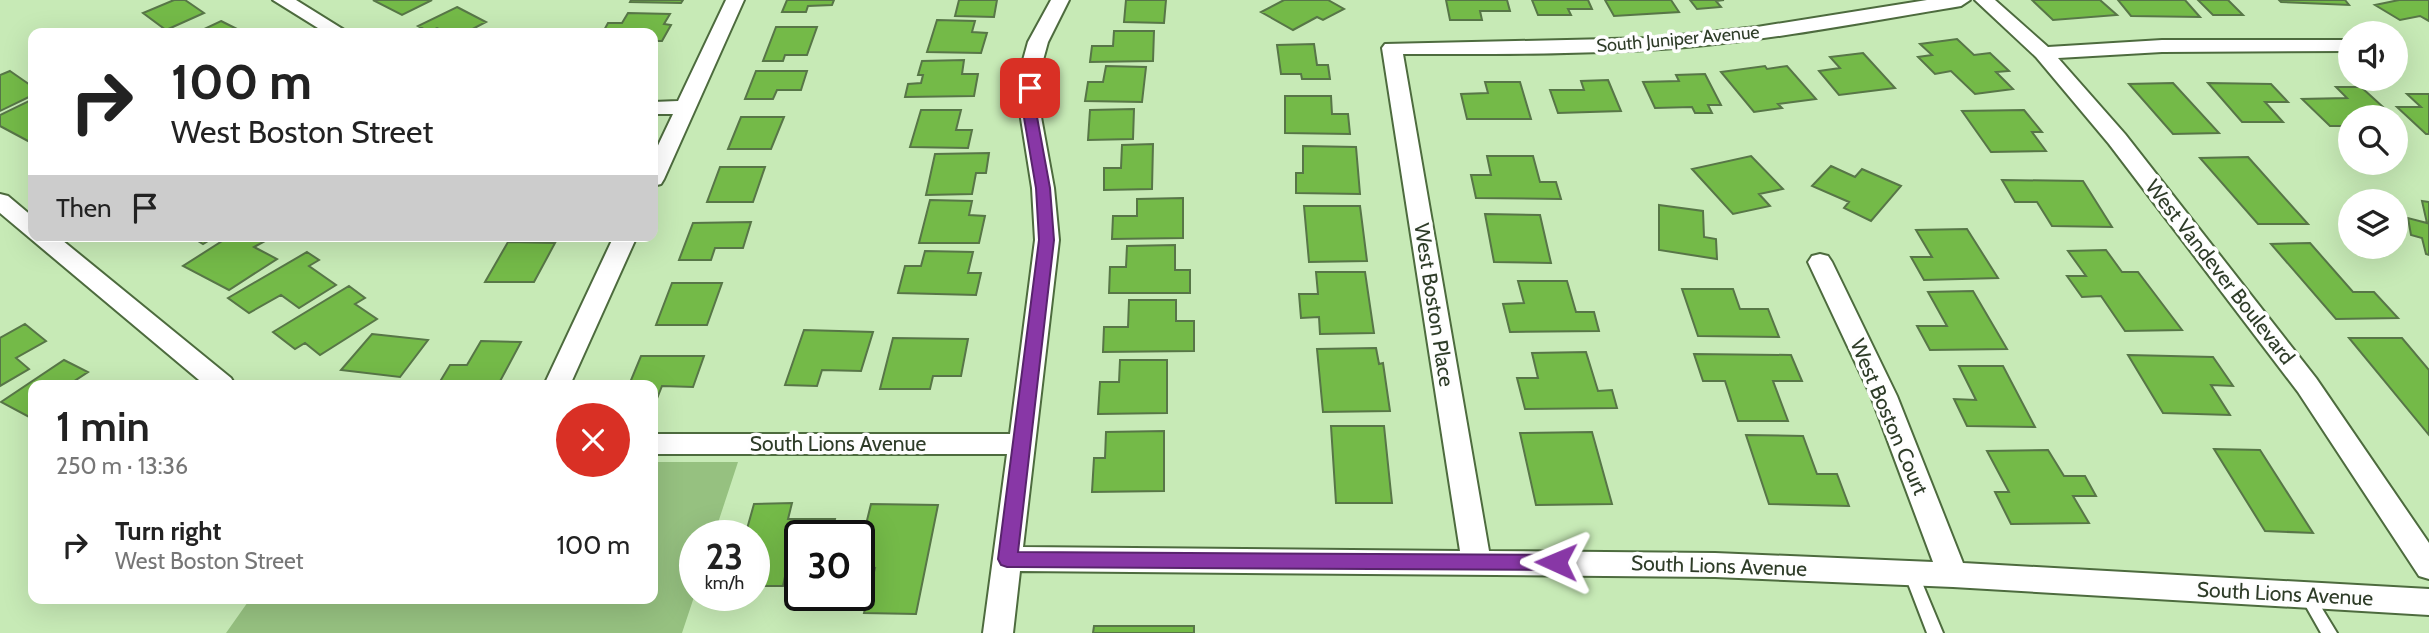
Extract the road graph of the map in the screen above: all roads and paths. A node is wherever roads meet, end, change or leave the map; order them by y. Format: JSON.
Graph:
{"nodes":[{"id":1,"x":282,"y":0,"type":"edge"},
{"id":2,"x":735,"y":0,"type":"edge"},
{"id":3,"x":1060,"y":0,"type":"edge"},
{"id":4,"x":1961,"y":0,"type":"edge"},
{"id":5,"x":1984,"y":0,"type":"edge"},
{"id":6,"x":331,"y":28,"type":"edge"},
{"id":7,"x":2338,"y":45,"type":"edge"},
{"id":8,"x":1392,"y":48,"type":"joint"},
{"id":9,"x":2043,"y":52,"type":"junction"},
{"id":10,"x":686,"y":107,"type":"junction"},
{"id":11,"x":658,"y":108,"type":"edge"},
{"id":12,"x":658,"y":168,"type":"edge"},
{"id":13,"x":0,"y":201,"type":"edge"},
{"id":14,"x":28,"y":225,"type":"edge"},
{"id":15,"x":49,"y":242,"type":"edge"},
{"id":16,"x":623,"y":242,"type":"edge"},
{"id":17,"x":1820,"y":262,"type":"dead end"},
{"id":18,"x":216,"y":380,"type":"edge"},
{"id":19,"x":560,"y":380,"type":"edge"},
{"id":20,"x":658,"y":444,"type":"edge"},
{"id":21,"x":1023,"y":444,"type":"junction"},
{"id":22,"x":1007,"y":559,"type":"junction"},
{"id":23,"x":1476,"y":561,"type":"junction"},
{"id":24,"x":2429,"y":567,"type":"edge"},
{"id":25,"x":1912,"y":573,"type":"junction"},
{"id":26,"x":1953,"y":575,"type":"junction"},
{"id":27,"x":2307,"y":596,"type":"junction"},
{"id":28,"x":2429,"y":602,"type":"edge"},
{"id":29,"x":998,"y":633,"type":"edge"},
{"id":30,"x":1935,"y":633,"type":"edge"},
{"id":31,"x":2329,"y":633,"type":"edge"}],
"edges":[{"from":1,"to":6,"type":"street"},
{"from":2,"to":10,"type":"street"},
{"from":3,"to":21,"type":"street"},
{"from":4,"to":8,"type":"street","name":"South Juniper Avenue"},
{"from":5,"to":9,"type":"street","name":"West Vandever Boulevard"},
{"from":7,"to":9,"type":"street"},
{"from":8,"to":23,"type":"street","name":"West Boston Place"},
{"from":9,"to":24,"type":"street","name":"West Vandever Boulevard"},
{"from":10,"to":11,"type":"street"},
{"from":10,"to":12,"type":"street"},
{"from":13,"to":14,"type":"street"},
{"from":15,"to":18,"type":"street"},
{"from":16,"to":19,"type":"street"},
{"from":17,"to":26,"type":"street","name":"West Boston Court"},
{"from":20,"to":21,"type":"street","name":"South Lions Avenue"},
{"from":21,"to":22,"type":"street"},
{"from":22,"to":23,"type":"street","name":"South Lions Avenue"},
{"from":22,"to":29,"type":"street"},
{"from":23,"to":25,"type":"street","name":"South Lions Avenue"},
{"from":25,"to":26,"type":"street","name":"South Lions Avenue"},
{"from":25,"to":30,"type":"lane"},
{"from":26,"to":27,"type":"street","name":"South Lions Avenue"},
{"from":27,"to":28,"type":"street","name":"South Lions Avenue"},
{"from":27,"to":31,"type":"lane"}]}
